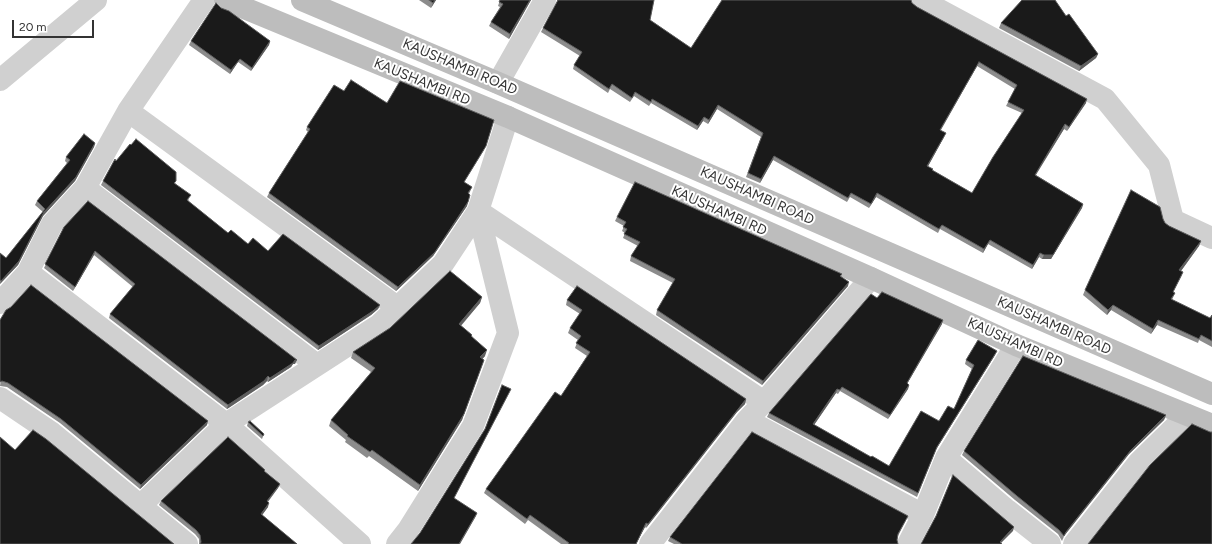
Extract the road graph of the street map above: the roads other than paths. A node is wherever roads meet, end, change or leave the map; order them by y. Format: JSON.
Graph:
{"nodes":[{"id":1,"x":96,"y":0,"type":"edge"},
{"id":2,"x":204,"y":0,"type":"edge"},
{"id":3,"x":225,"y":0,"type":"edge"},
{"id":4,"x":302,"y":0,"type":"edge"},
{"id":5,"x":546,"y":0,"type":"edge"},
{"id":6,"x":921,"y":0,"type":"edge"},
{"id":7,"x":0,"y":80,"type":"edge"},
{"id":8,"x":498,"y":83,"type":"junction"},
{"id":9,"x":128,"y":111,"type":"junction"},
{"id":10,"x":508,"y":117,"type":"junction"},
{"id":11,"x":85,"y":188,"type":"junction"},
{"id":12,"x":478,"y":211,"type":"junction"},
{"id":13,"x":1212,"y":238,"type":"edge"},
{"id":14,"x":28,"y":272,"type":"junction"},
{"id":15,"x":871,"y":278,"type":"junction"},
{"id":16,"x":0,"y":303,"type":"edge"},
{"id":17,"x":397,"y":307,"type":"junction"},
{"id":18,"x":1016,"y":345,"type":"junction"},
{"id":19,"x":317,"y":365,"type":"junction"},
{"id":20,"x":1212,"y":394,"type":"edge"},
{"id":21,"x":0,"y":398,"type":"edge"},
{"id":22,"x":764,"y":402,"type":"junction"},
{"id":23,"x":1187,"y":415,"type":"junction"},
{"id":24,"x":747,"y":420,"type":"junction"},
{"id":25,"x":226,"y":424,"type":"junction"},
{"id":26,"x":1212,"y":425,"type":"edge"},
{"id":27,"x":946,"y":458,"type":"junction"},
{"id":28,"x":141,"y":505,"type":"junction"},
{"id":29,"x":922,"y":515,"type":"junction"},
{"id":30,"x":188,"y":544,"type":"edge"},
{"id":31,"x":360,"y":544,"type":"edge"},
{"id":32,"x":397,"y":544,"type":"edge"},
{"id":33,"x":650,"y":544,"type":"edge"},
{"id":34,"x":908,"y":544,"type":"edge"},
{"id":35,"x":1050,"y":544,"type":"edge"},
{"id":36,"x":1074,"y":544,"type":"edge"}],
"edges":[{"from":1,"to":7,"type":"street"},
{"from":2,"to":9,"type":"street"},
{"from":3,"to":10,"type":"main road","name":"KAUSHAMBI RD"},
{"from":4,"to":8,"type":"main road","name":"KAUSHAMBI ROAD"},
{"from":5,"to":8,"type":"street"},
{"from":6,"to":13,"type":"street"},
{"from":8,"to":20,"type":"main road","name":"KAUSHAMBI ROAD"},
{"from":9,"to":11,"type":"street"},
{"from":9,"to":17,"type":"street"},
{"from":10,"to":12,"type":"street"},
{"from":10,"to":15,"type":"main road","name":"KAUSHAMBI RD"},
{"from":11,"to":14,"type":"street"},
{"from":11,"to":19,"type":"street"},
{"from":12,"to":17,"type":"street"},
{"from":12,"to":22,"type":"street"},
{"from":12,"to":32,"type":"street"},
{"from":14,"to":16,"type":"street"},
{"from":14,"to":25,"type":"street"},
{"from":15,"to":18,"type":"main road","name":"KAUSHAMBI RD"},
{"from":15,"to":22,"type":"street"},
{"from":17,"to":19,"type":"street"},
{"from":18,"to":23,"type":"main road","name":"KAUSHAMBI RD"},
{"from":18,"to":27,"type":"street"},
{"from":19,"to":25,"type":"street"},
{"from":21,"to":28,"type":"street"},
{"from":22,"to":24,"type":"street"},
{"from":23,"to":26,"type":"main road","name":"KAUSHAMBI RD"},
{"from":23,"to":36,"type":"street"},
{"from":24,"to":29,"type":"street"},
{"from":24,"to":33,"type":"street"},
{"from":25,"to":28,"type":"street"},
{"from":25,"to":31,"type":"street"},
{"from":27,"to":29,"type":"street"},
{"from":27,"to":35,"type":"street"},
{"from":28,"to":30,"type":"street"},
{"from":29,"to":34,"type":"street"}]}
